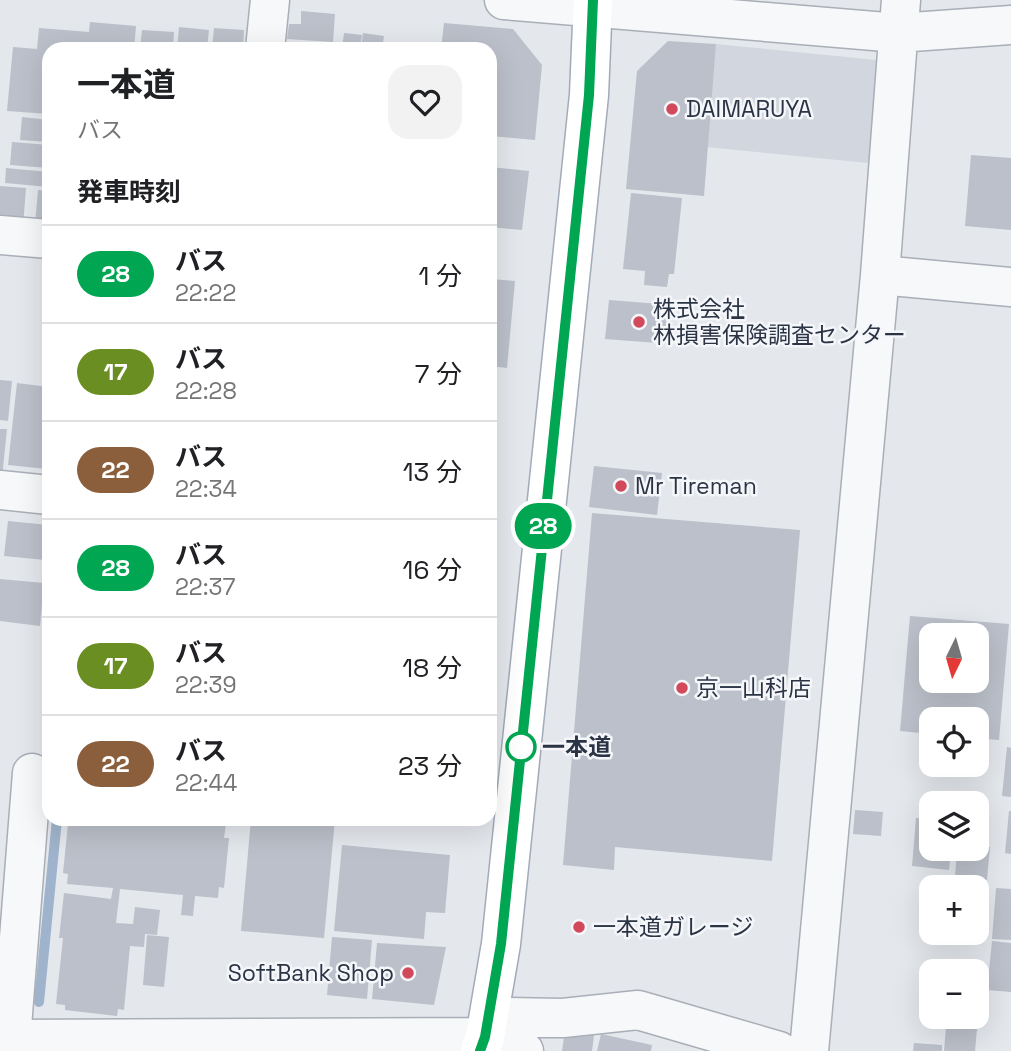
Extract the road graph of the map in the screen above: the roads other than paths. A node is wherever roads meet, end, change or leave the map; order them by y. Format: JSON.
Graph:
{"nodes":[{"id":1,"x":270,"y":0,"type":"edge"},
{"id":2,"x":504,"y":0,"type":"edge"},
{"id":3,"x":593,"y":4,"type":"edge"},
{"id":4,"x":899,"y":16,"type":"edge"},
{"id":5,"x":1011,"y":26,"type":"edge"},
{"id":6,"x":266,"y":42,"type":"edge"},
{"id":7,"x":0,"y":235,"type":"edge"},
{"id":8,"x":42,"y":238,"type":"edge"},
{"id":9,"x":880,"y":275,"type":"junction"},
{"id":10,"x":1011,"y":287,"type":"edge"},
{"id":11,"x":0,"y":490,"type":"edge"},
{"id":12,"x":42,"y":494,"type":"edge"},
{"id":13,"x":27,"y":773,"type":"edge"},
{"id":14,"x":6,"y":1039,"type":"edge"},
{"id":15,"x":483,"y":1044,"type":"edge"},
{"id":16,"x":116,"y":1045,"type":"edge"},
{"id":17,"x":524,"y":1051,"type":"edge"},
{"id":18,"x":779,"y":1051,"type":"edge"},
{"id":19,"x":809,"y":1051,"type":"edge"}],
"edges":[{"from":1,"to":6,"type":"street"},
{"from":2,"to":3,"type":"street"},
{"from":3,"to":4,"type":"street"},
{"from":3,"to":15,"type":"main road"},
{"from":4,"to":5,"type":"street"},
{"from":4,"to":9,"type":"street"},
{"from":7,"to":8,"type":"street"},
{"from":9,"to":10,"type":"street"},
{"from":9,"to":19,"type":"street"},
{"from":11,"to":12,"type":"street"},
{"from":13,"to":14,"type":"street"},
{"from":14,"to":16,"type":"street"},
{"from":15,"to":16,"type":"street"},
{"from":15,"to":17,"type":"street"},
{"from":15,"to":18,"type":"street"}]}
